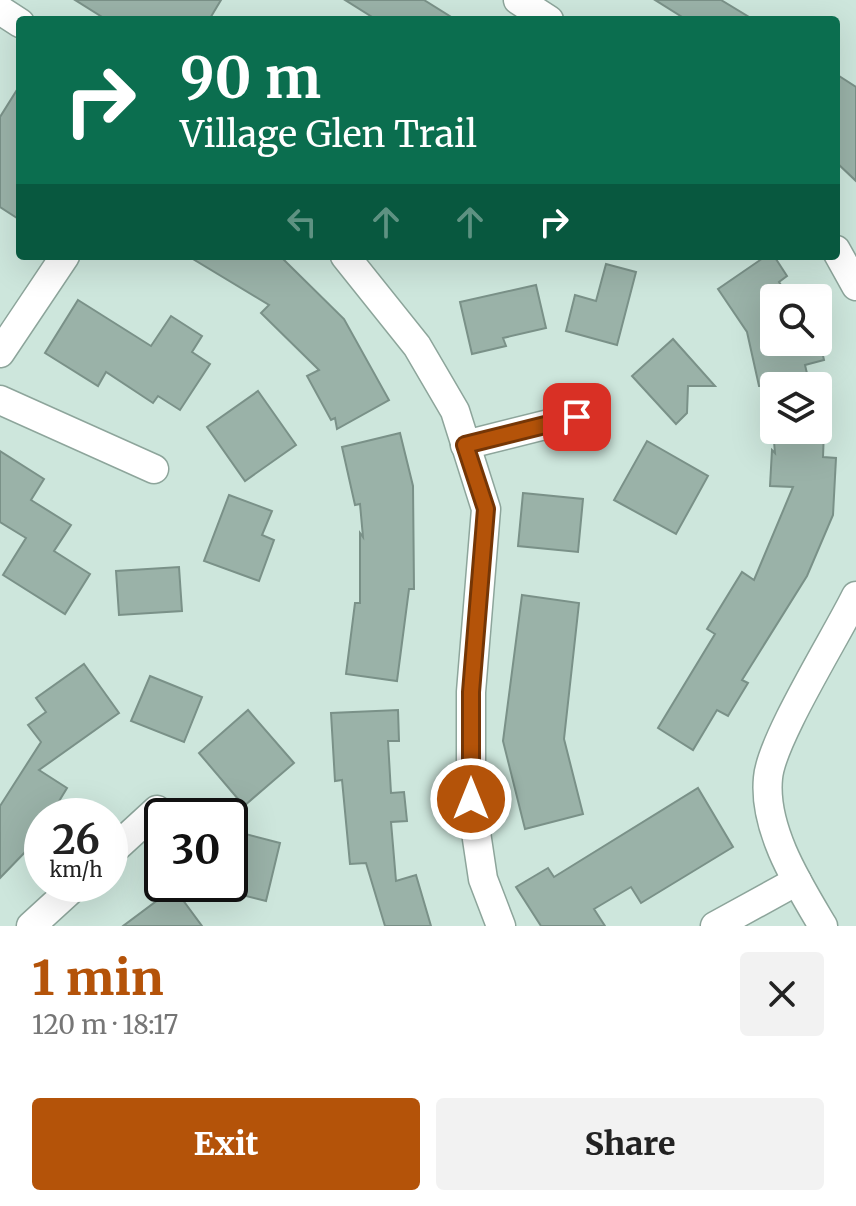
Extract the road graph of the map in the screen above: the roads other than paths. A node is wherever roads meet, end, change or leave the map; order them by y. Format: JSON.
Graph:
{"nodes":[{"id":1,"x":518,"y":0,"type":"edge"},
{"id":2,"x":543,"y":16,"type":"edge"},
{"id":3,"x":840,"y":257,"type":"edge"},
{"id":4,"x":62,"y":260,"type":"edge"},
{"id":5,"x":348,"y":260,"type":"edge"},
{"id":6,"x":856,"y":286,"type":"edge"},
{"id":7,"x":0,"y":353,"type":"edge"},
{"id":8,"x":0,"y":400,"type":"edge"},
{"id":9,"x":577,"y":417,"type":"dead end"},
{"id":10,"x":465,"y":445,"type":"junction"},
{"id":11,"x":154,"y":469,"type":"dead end"},
{"id":12,"x":856,"y":596,"type":"edge"},
{"id":13,"x":144,"y":822,"type":"edge"},
{"id":14,"x":128,"y":837,"type":"edge"},
{"id":15,"x":797,"y":881,"type":"junction"},
{"id":16,"x":57,"y":902,"type":"edge"},
{"id":17,"x":31,"y":926,"type":"edge"},
{"id":18,"x":501,"y":926,"type":"edge"},
{"id":19,"x":715,"y":926,"type":"edge"},
{"id":20,"x":823,"y":926,"type":"edge"}],
"edges":[{"from":1,"to":2,"type":"street"},
{"from":3,"to":6,"type":"street"},
{"from":4,"to":7,"type":"street"},
{"from":5,"to":10,"type":"street"},
{"from":8,"to":11,"type":"street"},
{"from":9,"to":10,"type":"street"},
{"from":10,"to":18,"type":"street"},
{"from":12,"to":15,"type":"street"},
{"from":13,"to":14,"type":"street"},
{"from":15,"to":19,"type":"street"},
{"from":15,"to":20,"type":"street"},
{"from":16,"to":17,"type":"street"}]}
